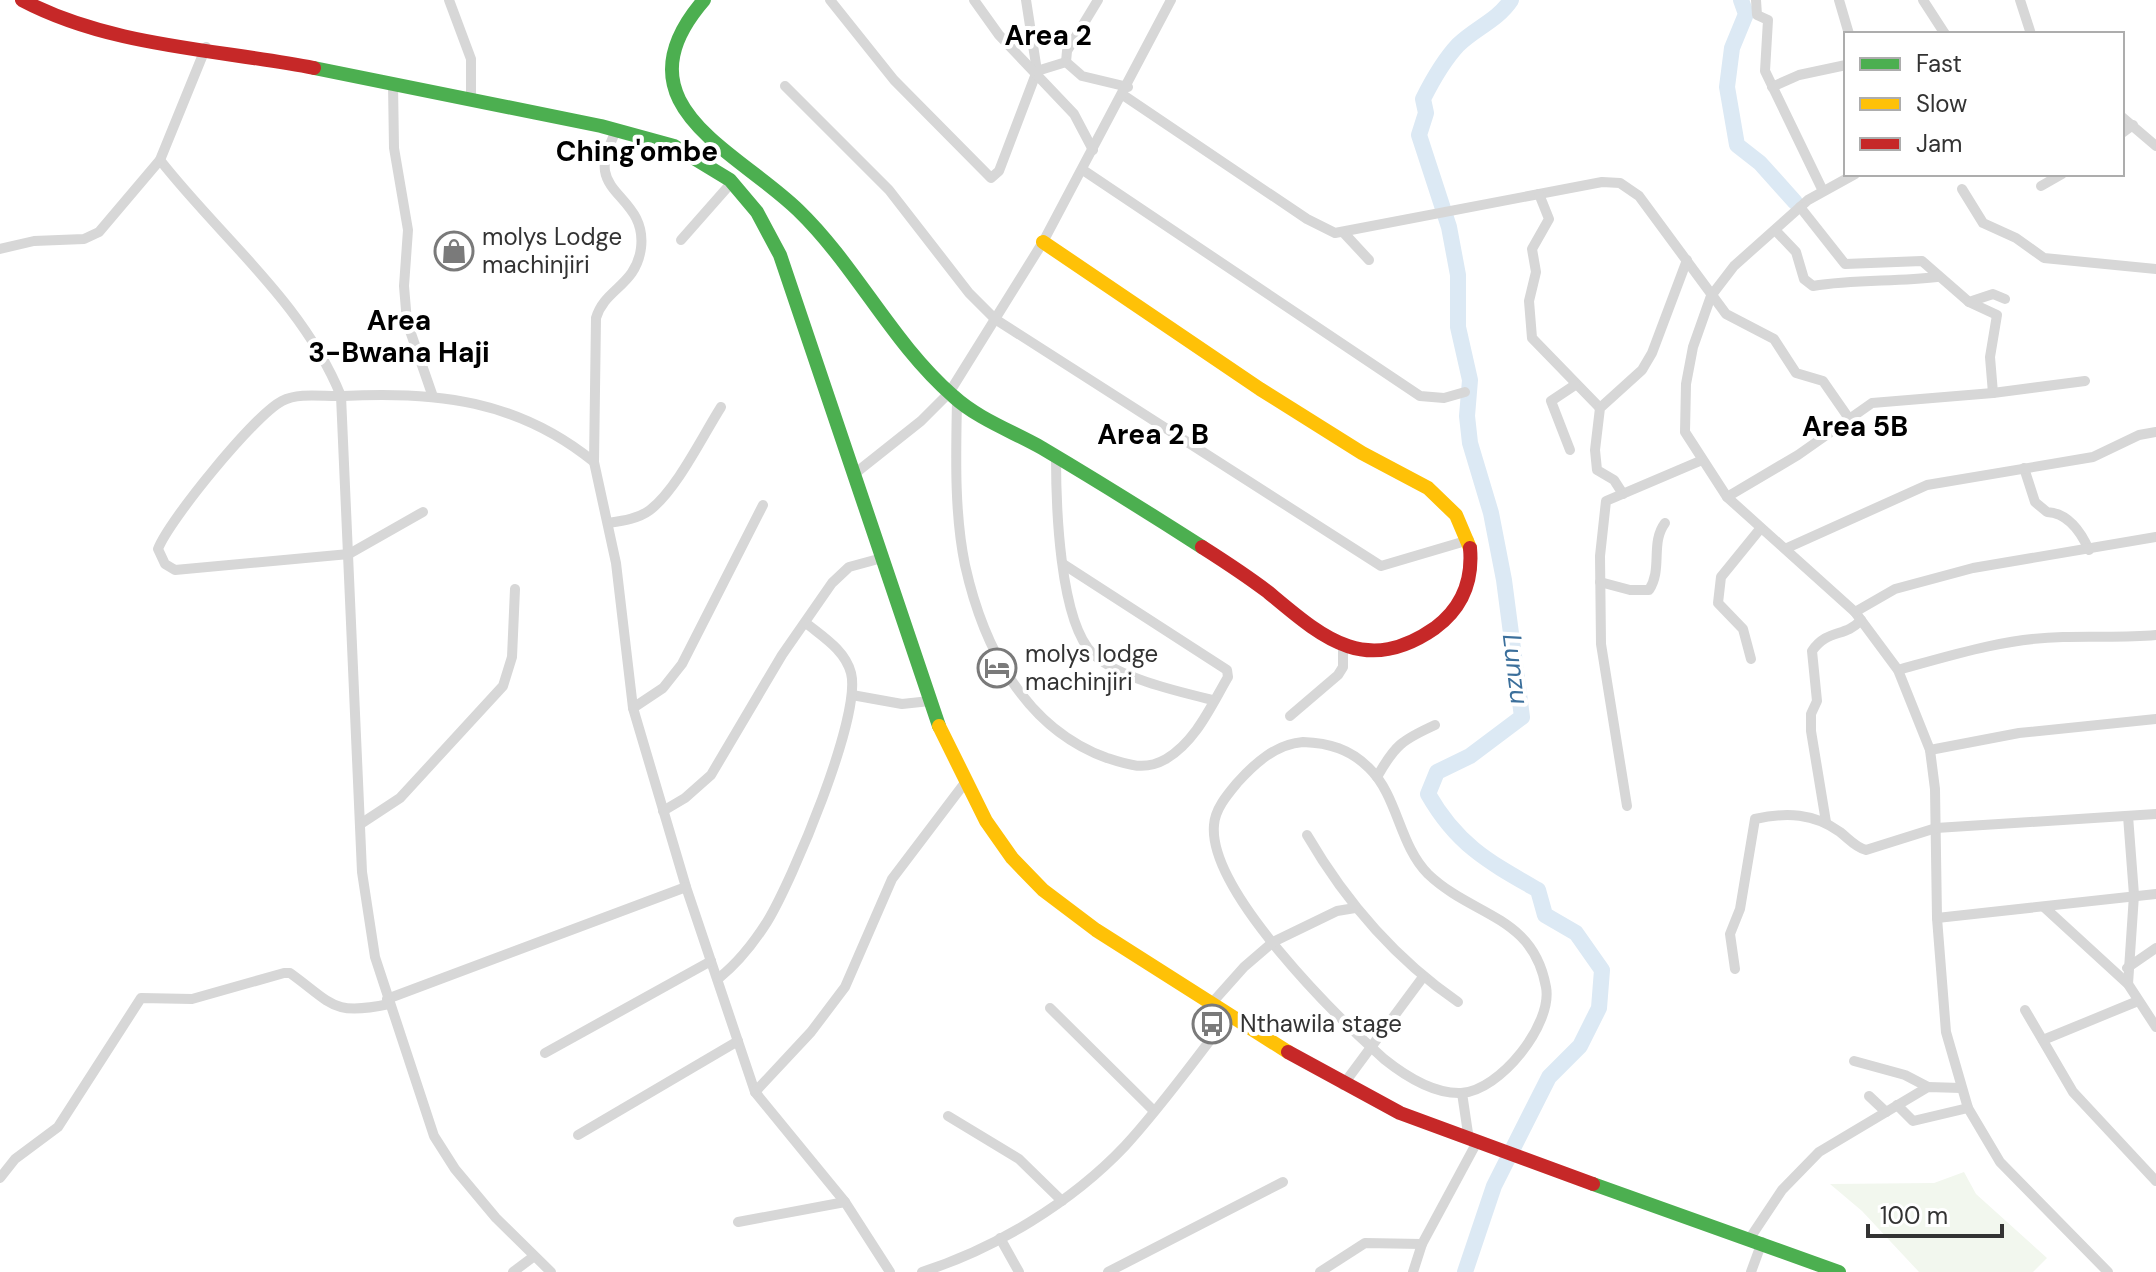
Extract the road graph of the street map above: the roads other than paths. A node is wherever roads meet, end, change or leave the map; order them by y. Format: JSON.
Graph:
{"nodes":[{"id":1,"x":22,"y":0,"type":"edge"},
{"id":2,"x":449,"y":0,"type":"edge"},
{"id":3,"x":704,"y":0,"type":"edge"},
{"id":4,"x":830,"y":0,"type":"edge"},
{"id":5,"x":974,"y":0,"type":"edge"},
{"id":6,"x":1026,"y":0,"type":"edge"},
{"id":7,"x":1098,"y":0,"type":"edge"},
{"id":8,"x":1171,"y":0,"type":"edge"},
{"id":9,"x":1756,"y":0,"type":"edge"},
{"id":10,"x":1839,"y":0,"type":"edge"},
{"id":11,"x":1923,"y":0,"type":"edge"},
{"id":12,"x":2020,"y":0,"type":"edge"},
{"id":13,"x":1848,"y":32,"type":"edge"},
{"id":14,"x":1944,"y":32,"type":"edge"},
{"id":15,"x":2030,"y":32,"type":"edge"},
{"id":16,"x":206,"y":47,"type":"junction"},
{"id":17,"x":1066,"y":62,"type":"junction"},
{"id":18,"x":1844,"y":65,"type":"edge"},
{"id":19,"x":1037,"y":74,"type":"junction"},
{"id":20,"x":393,"y":84,"type":"junction"},
{"id":21,"x":785,"y":86,"type":"dead end"},
{"id":22,"x":1772,"y":87,"type":"junction"},
{"id":23,"x":1125,"y":91,"type":"junction"},
{"id":24,"x":471,"y":101,"type":"junction"},
{"id":25,"x":2124,"y":118,"type":"edge"},
{"id":26,"x":2133,"y":125,"type":"junction"},
{"id":27,"x":616,"y":130,"type":"junction"},
{"id":28,"x":2124,"y":132,"type":"edge"},
{"id":29,"x":701,"y":135,"type":"junction"},
{"id":30,"x":2156,"y":146,"type":"edge"},
{"id":31,"x":1093,"y":150,"type":"junction"},
{"id":32,"x":694,"y":153,"type":"junction"},
{"id":33,"x":160,"y":160,"type":"junction"},
{"id":34,"x":1083,"y":170,"type":"junction"},
{"id":35,"x":1851,"y":176,"type":"edge"},
{"id":36,"x":2058,"y":176,"type":"edge"},
{"id":37,"x":733,"y":181,"type":"junction"},
{"id":38,"x":2041,"y":186,"type":"dead end"},
{"id":39,"x":1962,"y":189,"type":"dead end"},
{"id":40,"x":1823,"y":191,"type":"junction"},
{"id":41,"x":1539,"y":194,"type":"junction"},
{"id":42,"x":1800,"y":207,"type":"junction"},
{"id":43,"x":1776,"y":231,"type":"junction"},
{"id":44,"x":1343,"y":232,"type":"junction"},
{"id":45,"x":681,"y":240,"type":"dead end"},
{"id":46,"x":1043,"y":242,"type":"junction"},
{"id":47,"x":0,"y":249,"type":"edge"},
{"id":48,"x":1369,"y":260,"type":"dead end"},
{"id":49,"x":1687,"y":260,"type":"junction"},
{"id":50,"x":2156,"y":269,"type":"edge"},
{"id":51,"x":1937,"y":277,"type":"junction"},
{"id":52,"x":1711,"y":296,"type":"junction"},
{"id":53,"x":2005,"y":299,"type":"dead end"},
{"id":54,"x":1969,"y":302,"type":"junction"},
{"id":55,"x":995,"y":319,"type":"junction"},
{"id":56,"x":2085,"y":381,"type":"dead end"},
{"id":57,"x":1575,"y":385,"type":"junction"},
{"id":58,"x":1465,"y":392,"type":"dead end"},
{"id":59,"x":1993,"y":393,"type":"junction"},
{"id":60,"x":432,"y":394,"type":"junction"},
{"id":61,"x":341,"y":396,"type":"junction"},
{"id":62,"x":953,"y":396,"type":"junction"},
{"id":63,"x":721,"y":407,"type":"dead end"},
{"id":64,"x":1600,"y":408,"type":"junction"},
{"id":65,"x":1848,"y":417,"type":"junction"},
{"id":66,"x":2156,"y":432,"type":"edge"},
{"id":67,"x":1570,"y":450,"type":"dead end"},
{"id":68,"x":1056,"y":457,"type":"junction"},
{"id":69,"x":1700,"y":461,"type":"junction"},
{"id":70,"x":594,"y":462,"type":"junction"},
{"id":71,"x":2024,"y":468,"type":"junction"},
{"id":72,"x":853,"y":475,"type":"junction"},
{"id":73,"x":1623,"y":494,"type":"junction"},
{"id":74,"x":1727,"y":497,"type":"junction"},
{"id":75,"x":763,"y":505,"type":"dead end"},
{"id":76,"x":423,"y":512,"type":"dead end"},
{"id":77,"x":608,"y":523,"type":"junction"},
{"id":78,"x":1665,"y":523,"type":"dead end"},
{"id":79,"x":1760,"y":529,"type":"junction"},
{"id":80,"x":2156,"y":537,"type":"edge"},
{"id":81,"x":1469,"y":540,"type":"junction"},
{"id":82,"x":1787,"y":548,"type":"junction"},
{"id":83,"x":2089,"y":550,"type":"junction"},
{"id":84,"x":349,"y":554,"type":"junction"},
{"id":85,"x":882,"y":558,"type":"junction"},
{"id":86,"x":1063,"y":564,"type":"junction"},
{"id":87,"x":1600,"y":582,"type":"junction"},
{"id":88,"x":515,"y":589,"type":"dead end"},
{"id":89,"x":1858,"y":616,"type":"junction"},
{"id":90,"x":806,"y":623,"type":"junction"},
{"id":91,"x":2156,"y":635,"type":"edge"},
{"id":92,"x":1343,"y":646,"type":"junction"},
{"id":93,"x":1751,"y":659,"type":"dead end"},
{"id":94,"x":1898,"y":670,"type":"junction"},
{"id":95,"x":852,"y":695,"type":"junction"},
{"id":96,"x":1213,"y":700,"type":"junction"},
{"id":97,"x":930,"y":701,"type":"junction"},
{"id":98,"x":633,"y":708,"type":"junction"},
{"id":99,"x":1290,"y":716,"type":"dead end"},
{"id":100,"x":2156,"y":719,"type":"edge"},
{"id":101,"x":1435,"y":725,"type":"dead end"},
{"id":102,"x":1930,"y":750,"type":"junction"},
{"id":103,"x":1377,"y":777,"type":"junction"},
{"id":104,"x":964,"y":784,"type":"junction"},
{"id":105,"x":1627,"y":806,"type":"dead end"},
{"id":106,"x":663,"y":811,"type":"junction"},
{"id":107,"x":2156,"y":814,"type":"edge"},
{"id":108,"x":2128,"y":816,"type":"junction"},
{"id":109,"x":1826,"y":822,"type":"junction"},
{"id":110,"x":362,"y":823,"type":"junction"},
{"id":111,"x":1936,"y":828,"type":"junction"},
{"id":112,"x":1307,"y":835,"type":"dead end"},
{"id":113,"x":686,"y":887,"type":"junction"},
{"id":114,"x":2156,"y":894,"type":"edge"},
{"id":115,"x":2134,"y":895,"type":"junction"},
{"id":116,"x":2044,"y":907,"type":"junction"},
{"id":117,"x":1355,"y":908,"type":"junction"},
{"id":118,"x":1937,"y":918,"type":"junction"},
{"id":119,"x":1273,"y":942,"type":"junction"},
{"id":120,"x":2156,"y":948,"type":"edge"},
{"id":121,"x":711,"y":961,"type":"junction"},
{"id":122,"x":2127,"y":968,"type":"junction"},
{"id":123,"x":1735,"y":969,"type":"dead end"},
{"id":124,"x":1423,"y":977,"type":"junction"},
{"id":125,"x":719,"y":978,"type":"junction"},
{"id":126,"x":2128,"y":984,"type":"junction"},
{"id":127,"x":2138,"y":1001,"type":"junction"},
{"id":128,"x":388,"y":1002,"type":"junction"},
{"id":129,"x":1458,"y":1002,"type":"dead end"},
{"id":130,"x":1211,"y":1004,"type":"junction"},
{"id":131,"x":1050,"y":1008,"type":"dead end"},
{"id":132,"x":2025,"y":1010,"type":"dead end"},
{"id":133,"x":1229,"y":1016,"type":"junction"},
{"id":134,"x":2156,"y":1027,"type":"edge"},
{"id":135,"x":2043,"y":1040,"type":"junction"},
{"id":136,"x":738,"y":1041,"type":"junction"},
{"id":137,"x":1371,"y":1048,"type":"junction"},
{"id":138,"x":545,"y":1053,"type":"dead end"},
{"id":139,"x":1854,"y":1061,"type":"dead end"},
{"id":140,"x":1343,"y":1085,"type":"junction"},
{"id":141,"x":1928,"y":1087,"type":"junction"},
{"id":142,"x":1961,"y":1088,"type":"junction"},
{"id":143,"x":755,"y":1092,"type":"junction"},
{"id":144,"x":1462,"y":1093,"type":"junction"},
{"id":145,"x":1869,"y":1096,"type":"dead end"},
{"id":146,"x":1897,"y":1105,"type":"junction"},
{"id":147,"x":1968,"y":1108,"type":"junction"},
{"id":148,"x":1153,"y":1110,"type":"junction"},
{"id":149,"x":1886,"y":1112,"type":"junction"},
{"id":150,"x":948,"y":1116,"type":"dead end"},
{"id":151,"x":578,"y":1135,"type":"dead end"},
{"id":152,"x":1473,"y":1141,"type":"junction"},
{"id":153,"x":0,"y":1178,"type":"edge"},
{"id":154,"x":2156,"y":1181,"type":"edge"},
{"id":155,"x":1283,"y":1182,"type":"dead end"},
{"id":156,"x":1062,"y":1201,"type":"junction"},
{"id":157,"x":845,"y":1202,"type":"junction"},
{"id":158,"x":738,"y":1222,"type":"dead end"},
{"id":159,"x":1000,"y":1238,"type":"junction"},
{"id":160,"x":1756,"y":1240,"type":"junction"},
{"id":161,"x":1422,"y":1244,"type":"junction"},
{"id":162,"x":533,"y":1257,"type":"junction"},
{"id":163,"x":513,"y":1272,"type":"edge"},
{"id":164,"x":551,"y":1272,"type":"edge"},
{"id":165,"x":890,"y":1272,"type":"edge"},
{"id":166,"x":922,"y":1272,"type":"edge"},
{"id":167,"x":1019,"y":1272,"type":"edge"},
{"id":168,"x":1108,"y":1272,"type":"edge"},
{"id":169,"x":1320,"y":1272,"type":"edge"},
{"id":170,"x":1413,"y":1272,"type":"edge"},
{"id":171,"x":1751,"y":1272,"type":"edge"},
{"id":172,"x":1839,"y":1272,"type":"edge"},
{"id":173,"x":2108,"y":1272,"type":"edge"}],
"edges":[{"from":1,"to":16,"type":"main road"},
{"from":2,"to":24,"type":"street"},
{"from":3,"to":29,"type":"main road"},
{"from":4,"to":19,"type":"street"},
{"from":5,"to":19,"type":"street"},
{"from":6,"to":19,"type":"street"},
{"from":7,"to":17,"type":"street"},
{"from":8,"to":23,"type":"street"},
{"from":9,"to":22,"type":"street"},
{"from":10,"to":13,"type":"street"},
{"from":11,"to":14,"type":"street"},
{"from":12,"to":15,"type":"street"},
{"from":16,"to":20,"type":"main road"},
{"from":16,"to":33,"type":"street"},
{"from":17,"to":19,"type":"street"},
{"from":17,"to":23,"type":"street"},
{"from":18,"to":22,"type":"street"},
{"from":19,"to":31,"type":"street"},
{"from":20,"to":24,"type":"main road"},
{"from":20,"to":60,"type":"street"},
{"from":21,"to":55,"type":"street"},
{"from":22,"to":40,"type":"street"},
{"from":23,"to":31,"type":"street"},
{"from":23,"to":44,"type":"street"},
{"from":24,"to":27,"type":"main road"},
{"from":25,"to":26,"type":"street"},
{"from":26,"to":28,"type":"street"},
{"from":26,"to":30,"type":"street"},
{"from":27,"to":32,"type":"main road"},
{"from":27,"to":70,"type":"street"},
{"from":29,"to":32,"type":"street"},
{"from":29,"to":62,"type":"main road"},
{"from":31,"to":34,"type":"street"},
{"from":32,"to":37,"type":"main road"},
{"from":33,"to":47,"type":"street"},
{"from":33,"to":61,"type":"street"},
{"from":34,"to":46,"type":"street"},
{"from":34,"to":58,"type":"street"},
{"from":35,"to":40,"type":"street"},
{"from":36,"to":38,"type":"street"},
{"from":37,"to":45,"type":"street"},
{"from":37,"to":72,"type":"main road"},
{"from":39,"to":50,"type":"street"},
{"from":40,"to":42,"type":"street"},
{"from":41,"to":44,"type":"street"},
{"from":41,"to":49,"type":"street"},
{"from":41,"to":57,"type":"street"},
{"from":42,"to":43,"type":"street"},
{"from":42,"to":51,"type":"street"},
{"from":43,"to":51,"type":"street"},
{"from":43,"to":52,"type":"street"},
{"from":44,"to":48,"type":"street"},
{"from":46,"to":55,"type":"street"},
{"from":46,"to":81,"type":"main road"},
{"from":49,"to":52,"type":"street"},
{"from":49,"to":64,"type":"street"},
{"from":51,"to":54,"type":"street"},
{"from":52,"to":65,"type":"street"},
{"from":52,"to":69,"type":"street"},
{"from":53,"to":54,"type":"street"},
{"from":54,"to":59,"type":"street"},
{"from":55,"to":62,"type":"street"},
{"from":55,"to":81,"type":"street"},
{"from":56,"to":59,"type":"street"},
{"from":57,"to":64,"type":"street"},
{"from":57,"to":67,"type":"street"},
{"from":59,"to":65,"type":"street"},
{"from":60,"to":61,"type":"street"},
{"from":60,"to":70,"type":"street"},
{"from":61,"to":84,"type":"street"},
{"from":61,"to":84,"type":"street"},
{"from":62,"to":68,"type":"main road"},
{"from":62,"to":72,"type":"street"},
{"from":62,"to":96,"type":"street"},
{"from":63,"to":77,"type":"street"},
{"from":64,"to":73,"type":"street"},
{"from":65,"to":74,"type":"street"},
{"from":66,"to":71,"type":"street"},
{"from":68,"to":86,"type":"street"},
{"from":68,"to":92,"type":"main road"},
{"from":69,"to":73,"type":"street"},
{"from":69,"to":74,"type":"street"},
{"from":70,"to":77,"type":"street"},
{"from":71,"to":82,"type":"street"},
{"from":71,"to":83,"type":"street"},
{"from":72,"to":85,"type":"main road"},
{"from":73,"to":87,"type":"street"},
{"from":74,"to":79,"type":"street"},
{"from":75,"to":98,"type":"street"},
{"from":76,"to":84,"type":"street"},
{"from":77,"to":98,"type":"street"},
{"from":78,"to":87,"type":"street"},
{"from":79,"to":82,"type":"street"},
{"from":79,"to":93,"type":"street"},
{"from":80,"to":83,"type":"street"},
{"from":81,"to":92,"type":"main road"},
{"from":82,"to":89,"type":"street"},
{"from":83,"to":89,"type":"street"},
{"from":84,"to":110,"type":"street"},
{"from":85,"to":90,"type":"street"},
{"from":85,"to":97,"type":"main road"},
{"from":86,"to":96,"type":"street"},
{"from":86,"to":96,"type":"street"},
{"from":87,"to":105,"type":"street"},
{"from":88,"to":110,"type":"street"},
{"from":89,"to":94,"type":"street"},
{"from":89,"to":109,"type":"street"},
{"from":90,"to":95,"type":"street"},
{"from":90,"to":106,"type":"street"},
{"from":91,"to":94,"type":"street"},
{"from":92,"to":99,"type":"street"},
{"from":94,"to":102,"type":"street"},
{"from":95,"to":97,"type":"street"},
{"from":95,"to":125,"type":"street"},
{"from":97,"to":104,"type":"main road"},
{"from":98,"to":106,"type":"street"},
{"from":100,"to":102,"type":"street"},
{"from":101,"to":103,"type":"street"},
{"from":102,"to":111,"type":"street"},
{"from":103,"to":119,"type":"street"},
{"from":103,"to":144,"type":"street"},
{"from":104,"to":130,"type":"main road"},
{"from":104,"to":143,"type":"street"},
{"from":106,"to":113,"type":"street"},
{"from":107,"to":108,"type":"street"},
{"from":108,"to":111,"type":"street"},
{"from":108,"to":115,"type":"street"},
{"from":109,"to":111,"type":"street"},
{"from":109,"to":123,"type":"street"},
{"from":110,"to":128,"type":"street"},
{"from":111,"to":118,"type":"street"},
{"from":112,"to":117,"type":"street"},
{"from":113,"to":121,"type":"street"},
{"from":113,"to":128,"type":"street"},
{"from":114,"to":115,"type":"street"},
{"from":115,"to":116,"type":"street"},
{"from":115,"to":122,"type":"street"},
{"from":116,"to":118,"type":"street"},
{"from":116,"to":126,"type":"street"},
{"from":117,"to":119,"type":"street"},
{"from":117,"to":124,"type":"street"},
{"from":118,"to":142,"type":"street"},
{"from":119,"to":130,"type":"street"},
{"from":119,"to":137,"type":"street"},
{"from":120,"to":122,"type":"street"},
{"from":121,"to":125,"type":"street"},
{"from":121,"to":138,"type":"street"},
{"from":122,"to":126,"type":"street"},
{"from":124,"to":129,"type":"street"},
{"from":124,"to":137,"type":"street"},
{"from":125,"to":136,"type":"street"},
{"from":126,"to":127,"type":"street"},
{"from":127,"to":134,"type":"street"},
{"from":127,"to":135,"type":"street"},
{"from":128,"to":153,"type":"street"},
{"from":128,"to":162,"type":"street"},
{"from":130,"to":133,"type":"main road"},
{"from":131,"to":148,"type":"street"},
{"from":132,"to":135,"type":"street"},
{"from":133,"to":140,"type":"main road"},
{"from":133,"to":148,"type":"street"},
{"from":135,"to":154,"type":"street"},
{"from":136,"to":143,"type":"street"},
{"from":136,"to":151,"type":"street"},
{"from":137,"to":140,"type":"street"},
{"from":137,"to":144,"type":"street"},
{"from":139,"to":141,"type":"street"},
{"from":140,"to":152,"type":"main road"},
{"from":141,"to":142,"type":"street"},
{"from":141,"to":146,"type":"street"},
{"from":142,"to":147,"type":"street"},
{"from":143,"to":157,"type":"street"},
{"from":144,"to":152,"type":"street"},
{"from":145,"to":149,"type":"street"},
{"from":146,"to":147,"type":"street"},
{"from":146,"to":149,"type":"street"},
{"from":147,"to":173,"type":"street"},
{"from":148,"to":156,"type":"street"},
{"from":149,"to":160,"type":"street"},
{"from":150,"to":156,"type":"street"},
{"from":152,"to":160,"type":"main road"},
{"from":152,"to":161,"type":"street"},
{"from":155,"to":168,"type":"street"},
{"from":156,"to":159,"type":"street"},
{"from":157,"to":158,"type":"street"},
{"from":157,"to":165,"type":"street"},
{"from":159,"to":166,"type":"street"},
{"from":159,"to":167,"type":"street"},
{"from":160,"to":171,"type":"street"},
{"from":160,"to":172,"type":"main road"},
{"from":161,"to":169,"type":"street"},
{"from":161,"to":170,"type":"street"},
{"from":162,"to":163,"type":"street"},
{"from":162,"to":164,"type":"street"}]}
